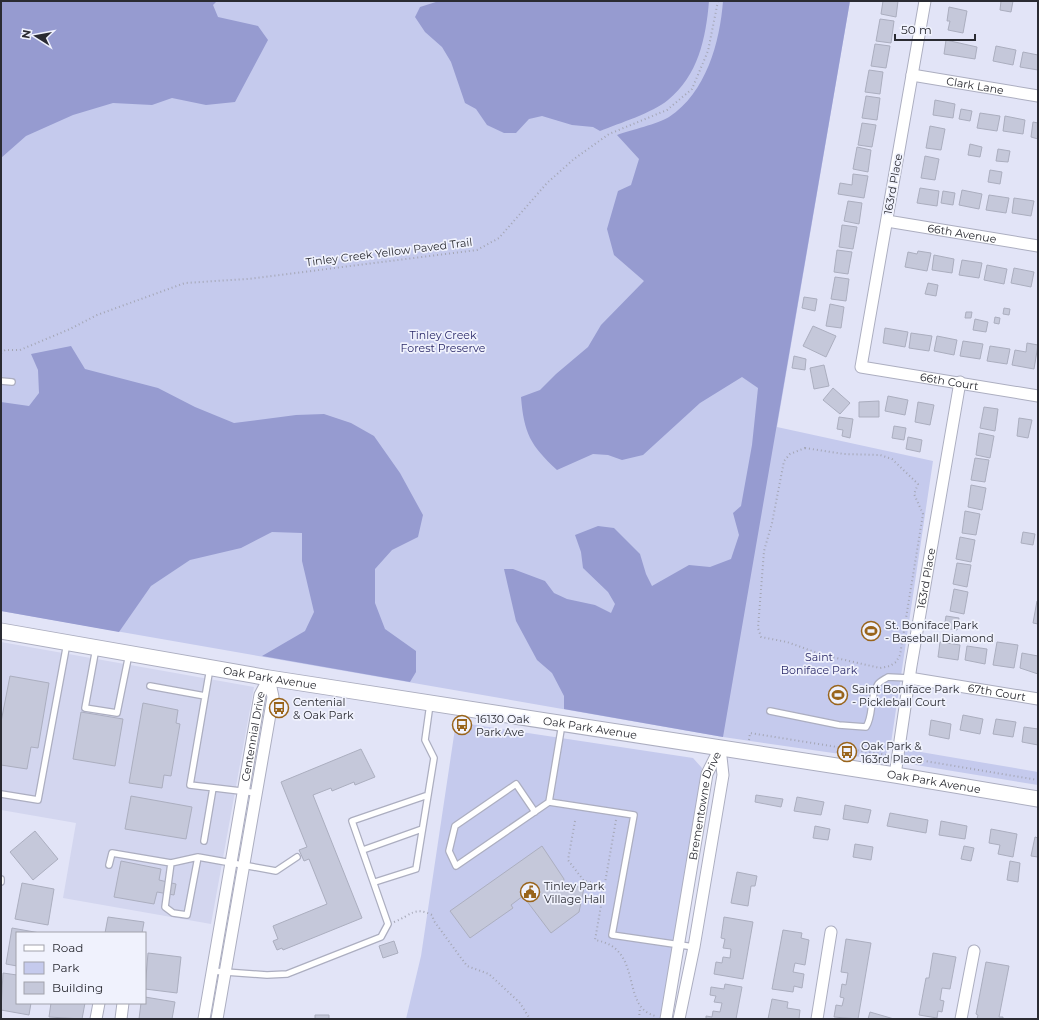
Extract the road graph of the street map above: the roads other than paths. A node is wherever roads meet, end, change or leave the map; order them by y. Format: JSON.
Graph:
{"nodes":[{"id":1,"x":925,"y":1,"type":"edge"},
{"id":2,"x":912,"y":75,"type":"junction"},
{"id":3,"x":1038,"y":96,"type":"edge"},
{"id":4,"x":887,"y":221,"type":"junction"},
{"id":5,"x":1038,"y":246,"type":"edge"},
{"id":6,"x":861,"y":367,"type":"joint"},
{"id":7,"x":1,"y":381,"type":"edge"},
{"id":8,"x":12,"y":382,"type":"dead end"},
{"id":9,"x":960,"y":382,"type":"junction"},
{"id":10,"x":1038,"y":396,"type":"edge"},
{"id":11,"x":1,"y":631,"type":"edge"},
{"id":12,"x":67,"y":642,"type":"junction"},
{"id":13,"x":96,"y":647,"type":"junction"},
{"id":14,"x":129,"y":653,"type":"junction"},
{"id":15,"x":210,"y":667,"type":"junction"},
{"id":16,"x":269,"y":678,"type":"junction"},
{"id":17,"x":909,"y":678,"type":"junction"},
{"id":18,"x":150,"y":686,"type":"dead end"},
{"id":19,"x":205,"y":696,"type":"junction"},
{"id":20,"x":1038,"y":699,"type":"edge"},
{"id":21,"x":430,"y":703,"type":"junction"},
{"id":22,"x":770,"y":712,"type":"dead end"},
{"id":23,"x":562,"y":723,"type":"junction"},
{"id":24,"x":720,"y":748,"type":"junction"},
{"id":25,"x":895,"y":775,"type":"junction"},
{"id":26,"x":213,"y":788,"type":"junction"},
{"id":27,"x":244,"y":792,"type":"junction"},
{"id":28,"x":257,"y":793,"type":"junction"},
{"id":29,"x":1,"y":794,"type":"edge"},
{"id":30,"x":428,"y":795,"type":"junction"},
{"id":31,"x":1038,"y":799,"type":"edge"},
{"id":32,"x":549,"y":802,"type":"junction"},
{"id":33,"x":535,"y":812,"type":"junction"},
{"id":34,"x":422,"y":829,"type":"junction"},
{"id":35,"x":204,"y":841,"type":"dead end"},
{"id":36,"x":363,"y":850,"type":"junction"},
{"id":37,"x":198,"y":857,"type":"junction"},
{"id":38,"x":297,"y":857,"type":"dead end"},
{"id":39,"x":231,"y":862,"type":"junction"},
{"id":40,"x":171,"y":863,"type":"junction"},
{"id":41,"x":109,"y":865,"type":"dead end"},
{"id":42,"x":245,"y":865,"type":"junction"},
{"id":43,"x":1,"y":879,"type":"edge"},
{"id":44,"x":1,"y":882,"type":"edge"},
{"id":45,"x":375,"y":882,"type":"junction"},
{"id":46,"x":831,"y":932,"type":"dead end"},
{"id":47,"x":679,"y":945,"type":"junction"},
{"id":48,"x":694,"y":947,"type":"junction"},
{"id":49,"x":974,"y":951,"type":"dead end"},
{"id":50,"x":212,"y":971,"type":"junction"},
{"id":51,"x":226,"y":972,"type":"junction"},
{"id":52,"x":99,"y":1004,"type":"edge"},
{"id":53,"x":123,"y":1004,"type":"edge"},
{"id":54,"x":667,"y":1016,"type":"edge"},
{"id":55,"x":679,"y":1017,"type":"edge"},
{"id":56,"x":96,"y":1019,"type":"edge"},
{"id":57,"x":121,"y":1019,"type":"edge"},
{"id":58,"x":204,"y":1019,"type":"edge"},
{"id":59,"x":217,"y":1019,"type":"edge"},
{"id":60,"x":817,"y":1019,"type":"edge"},
{"id":61,"x":961,"y":1019,"type":"edge"}],
"edges":[{"from":1,"to":2,"type":"street","name":"163rd Place"},
{"from":2,"to":3,"type":"street","name":"Clark Lane"},
{"from":2,"to":4,"type":"street","name":"163rd Place"},
{"from":4,"to":5,"type":"street","name":"66th Avenue"},
{"from":4,"to":6,"type":"street","name":"163rd Place"},
{"from":6,"to":9,"type":"street","name":"66th Court"},
{"from":7,"to":8,"type":"lane"},
{"from":9,"to":10,"type":"street","name":"66th Court"},
{"from":9,"to":17,"type":"street","name":"163rd Place"},
{"from":11,"to":12,"type":"street","name":"Oak Park Avenue"},
{"from":12,"to":13,"type":"street","name":"Oak Park Avenue"},
{"from":12,"to":29,"type":"lane"},
{"from":13,"to":14,"type":"street","name":"Oak Park Avenue"},
{"from":13,"to":14,"type":"lane"},
{"from":14,"to":15,"type":"street","name":"Oak Park Avenue"},
{"from":15,"to":16,"type":"street","name":"Oak Park Avenue"},
{"from":15,"to":19,"type":"lane"},
{"from":16,"to":21,"type":"street","name":"Oak Park Avenue"},
{"from":16,"to":27,"type":"street","name":"Centennial Drive"},
{"from":16,"to":28,"type":"street","name":"Centennial Drive"},
{"from":17,"to":20,"type":"street","name":"67th Court"},
{"from":17,"to":22,"type":"lane"},
{"from":17,"to":25,"type":"street","name":"163rd Place"},
{"from":18,"to":19,"type":"lane"},
{"from":19,"to":26,"type":"lane"},
{"from":21,"to":23,"type":"street","name":"Oak Park Avenue"},
{"from":21,"to":30,"type":"lane"},
{"from":23,"to":24,"type":"street","name":"Oak Park Avenue"},
{"from":23,"to":32,"type":"lane"},
{"from":24,"to":25,"type":"street","name":"Oak Park Avenue"},
{"from":24,"to":47,"type":"street","name":"Brementowne Drive"},
{"from":24,"to":48,"type":"street","name":"Brementowne Drive"},
{"from":25,"to":31,"type":"street","name":"Oak Park Avenue"},
{"from":26,"to":27,"type":"lane"},
{"from":26,"to":35,"type":"lane"},
{"from":27,"to":28,"type":"lane"},
{"from":27,"to":39,"type":"street","name":"Centennial Drive"},
{"from":28,"to":42,"type":"street","name":"Centennial Drive"},
{"from":30,"to":34,"type":"lane"},
{"from":30,"to":36,"type":"lane"},
{"from":32,"to":33,"type":"lane"},
{"from":32,"to":47,"type":"lane"},
{"from":33,"to":33,"type":"lane"},
{"from":34,"to":36,"type":"lane"},
{"from":34,"to":45,"type":"lane"},
{"from":36,"to":45,"type":"lane"},
{"from":37,"to":39,"type":"lane"},
{"from":37,"to":40,"type":"lane"},
{"from":37,"to":40,"type":"lane"},
{"from":38,"to":42,"type":"lane"},
{"from":39,"to":42,"type":"lane"},
{"from":39,"to":50,"type":"street","name":"Centennial Drive"},
{"from":40,"to":41,"type":"lane"},
{"from":42,"to":51,"type":"street","name":"Centennial Drive"},
{"from":43,"to":44,"type":"lane"},
{"from":45,"to":51,"type":"lane"},
{"from":46,"to":60,"type":"street"},
{"from":47,"to":48,"type":"lane"},
{"from":47,"to":54,"type":"street","name":"Brementowne Drive"},
{"from":48,"to":55,"type":"street","name":"Brementowne Drive"},
{"from":49,"to":61,"type":"street"},
{"from":50,"to":51,"type":"lane"},
{"from":50,"to":58,"type":"street","name":"Centennial Drive"},
{"from":51,"to":59,"type":"street","name":"Centennial Drive"},
{"from":52,"to":56,"type":"street"},
{"from":53,"to":57,"type":"street"},
{"from":54,"to":55,"type":"street"}]}
